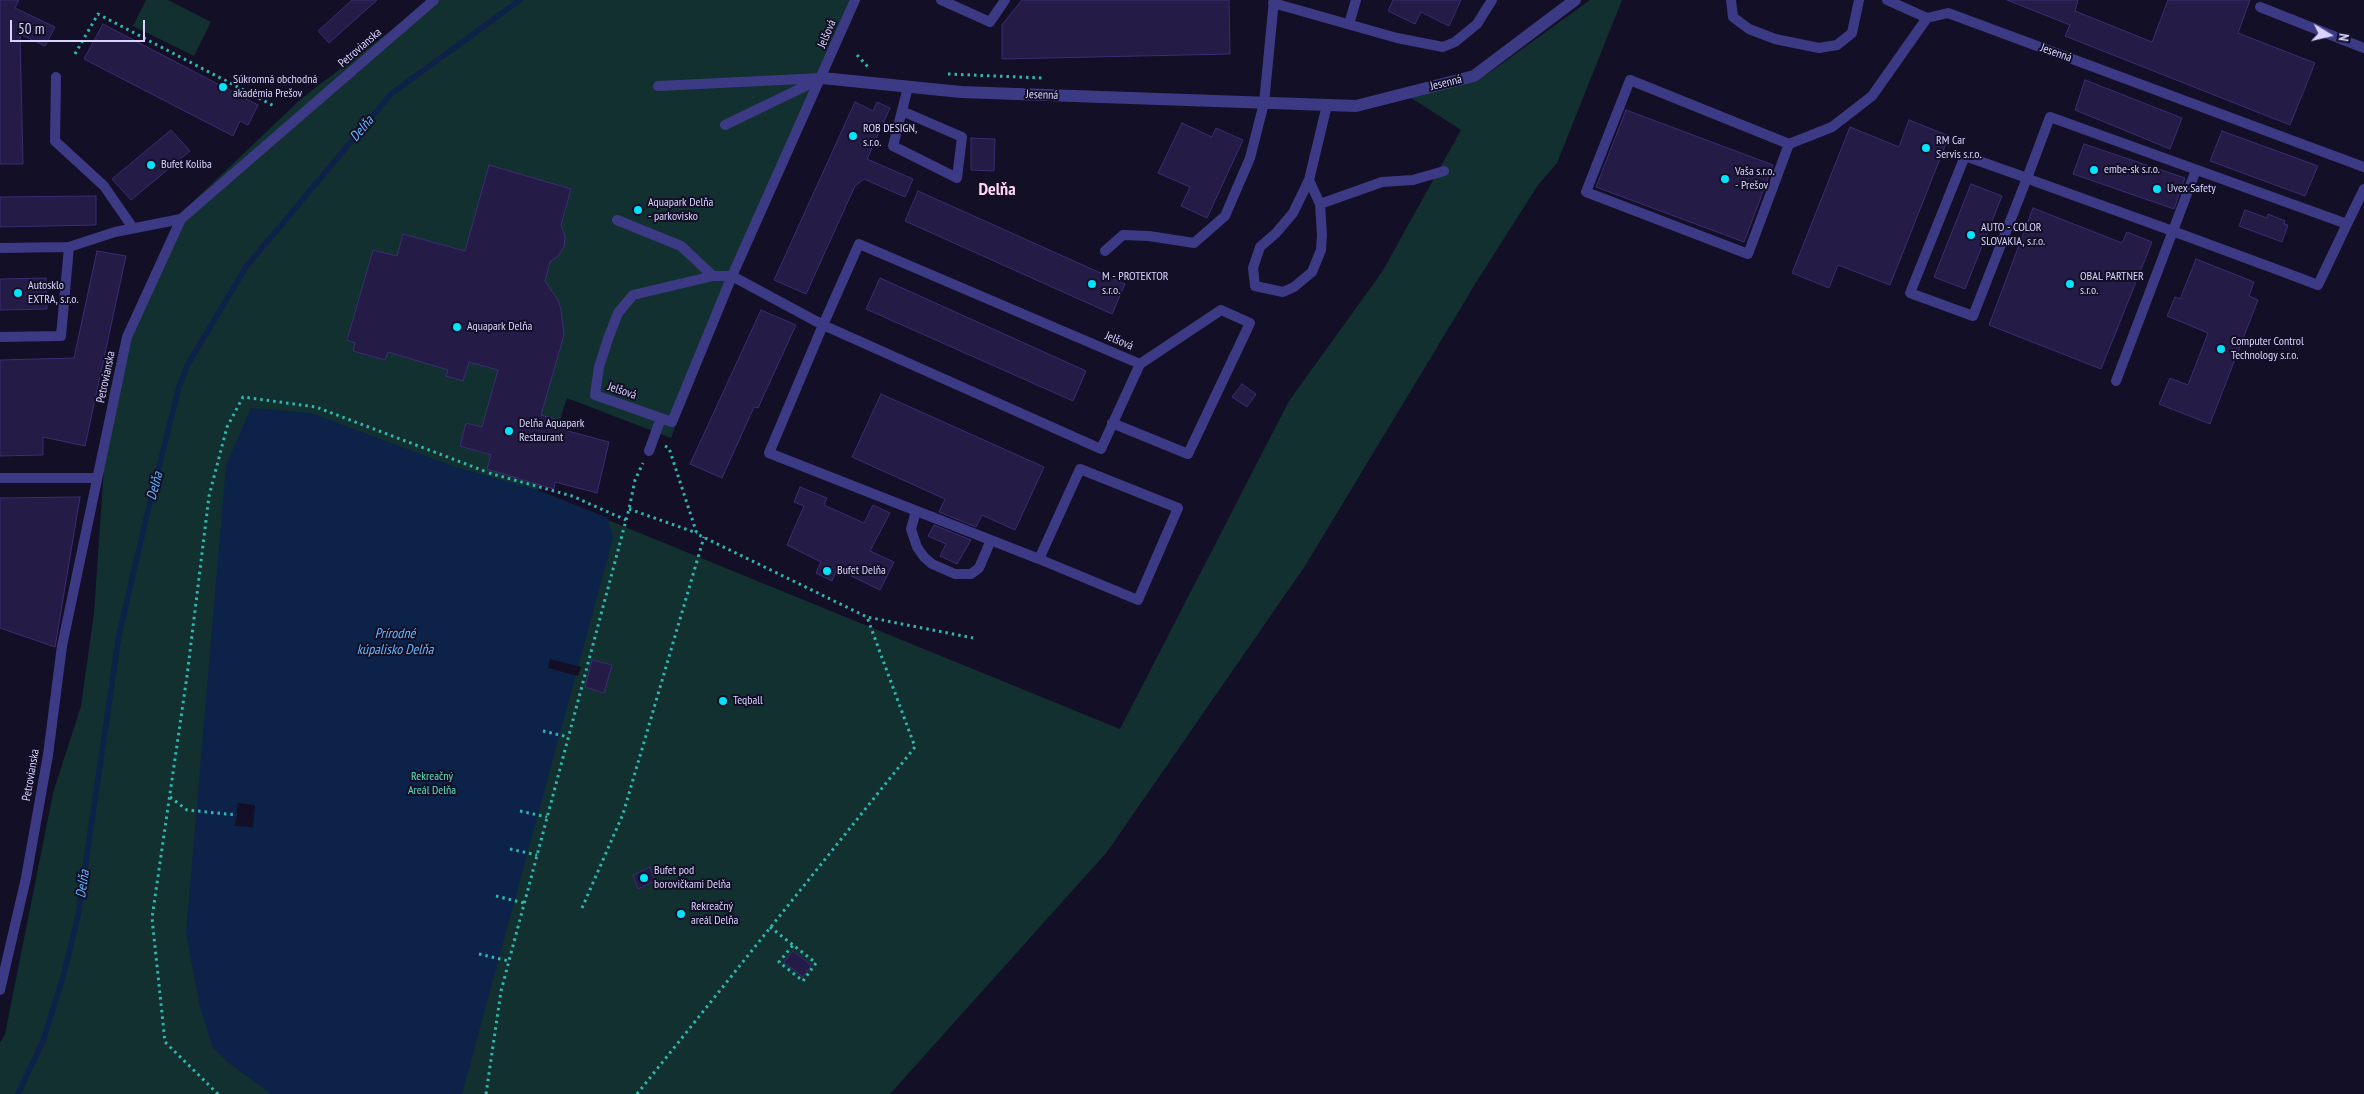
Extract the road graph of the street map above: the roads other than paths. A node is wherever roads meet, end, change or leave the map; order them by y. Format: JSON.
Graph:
{"nodes":[{"id":1,"x":434,"y":0,"type":"edge"},
{"id":2,"x":855,"y":0,"type":"edge"},
{"id":3,"x":941,"y":0,"type":"edge"},
{"id":4,"x":1004,"y":0,"type":"edge"},
{"id":5,"x":1356,"y":0,"type":"edge"},
{"id":6,"x":1492,"y":0,"type":"edge"},
{"id":7,"x":1575,"y":0,"type":"edge"},
{"id":8,"x":1732,"y":0,"type":"edge"},
{"id":9,"x":1859,"y":0,"type":"edge"},
{"id":10,"x":1887,"y":0,"type":"edge"},
{"id":11,"x":1274,"y":1,"type":"edge"},
{"id":12,"x":2260,"y":7,"type":"dead end"},
{"id":13,"x":1927,"y":18,"type":"junction"},
{"id":14,"x":1349,"y":24,"type":"junction"},
{"id":15,"x":2364,"y":48,"type":"edge"},
{"id":16,"x":56,"y":77,"type":"dead end"},
{"id":17,"x":822,"y":78,"type":"junction"},
{"id":18,"x":658,"y":86,"type":"dead end"},
{"id":19,"x":908,"y":87,"type":"junction"},
{"id":20,"x":1264,"y":103,"type":"junction"},
{"id":21,"x":1326,"y":105,"type":"junction"},
{"id":22,"x":902,"y":111,"type":"junction"},
{"id":23,"x":725,"y":125,"type":"dead end"},
{"id":24,"x":1789,"y":144,"type":"junction"},
{"id":25,"x":2364,"y":167,"type":"edge"},
{"id":26,"x":2196,"y":170,"type":"junction"},
{"id":27,"x":1444,"y":171,"type":"dead end"},
{"id":28,"x":2027,"y":178,"type":"junction"},
{"id":29,"x":1309,"y":180,"type":"junction"},
{"id":30,"x":2364,"y":189,"type":"edge"},
{"id":31,"x":1320,"y":204,"type":"junction"},
{"id":32,"x":181,"y":219,"type":"junction"},
{"id":33,"x":617,"y":220,"type":"dead end"},
{"id":34,"x":2348,"y":224,"type":"junction"},
{"id":35,"x":133,"y":228,"type":"junction"},
{"id":36,"x":2172,"y":232,"type":"junction"},
{"id":37,"x":69,"y":247,"type":"junction"},
{"id":38,"x":0,"y":248,"type":"edge"},
{"id":39,"x":1105,"y":251,"type":"dead end"},
{"id":40,"x":712,"y":276,"type":"junction"},
{"id":41,"x":732,"y":276,"type":"junction"},
{"id":42,"x":823,"y":325,"type":"junction"},
{"id":43,"x":0,"y":337,"type":"edge"},
{"id":44,"x":1140,"y":364,"type":"junction"},
{"id":45,"x":2116,"y":381,"type":"dead end"},
{"id":46,"x":661,"y":418,"type":"junction"},
{"id":47,"x":1112,"y":424,"type":"junction"},
{"id":48,"x":649,"y":451,"type":"road end"},
{"id":49,"x":0,"y":478,"type":"edge"},
{"id":50,"x":98,"y":478,"type":"junction"},
{"id":51,"x":916,"y":511,"type":"junction"},
{"id":52,"x":992,"y":540,"type":"junction"},
{"id":53,"x":1038,"y":559,"type":"junction"},
{"id":54,"x":0,"y":990,"type":"edge"}],
"edges":[{"from":1,"to":32,"type":"lane","name":"Petrovianska"},
{"from":2,"to":17,"type":"lane","name":"Jelšová"},
{"from":3,"to":4,"type":"lane"},
{"from":5,"to":14,"type":"lane"},
{"from":6,"to":14,"type":"lane"},
{"from":7,"to":21,"type":"street","name":"Jesenná"},
{"from":8,"to":9,"type":"lane"},
{"from":10,"to":13,"type":"lane"},
{"from":11,"to":14,"type":"lane"},
{"from":11,"to":20,"type":"lane"},
{"from":12,"to":15,"type":"lane"},
{"from":13,"to":24,"type":"lane"},
{"from":13,"to":25,"type":"lane","name":"Jesenná"},
{"from":16,"to":35,"type":"lane"},
{"from":17,"to":18,"type":"lane"},
{"from":17,"to":19,"type":"street","name":"Jesenná"},
{"from":17,"to":23,"type":"lane"},
{"from":17,"to":41,"type":"lane","name":"Jelšová"},
{"from":19,"to":20,"type":"street","name":"Jesenná"},
{"from":19,"to":22,"type":"lane"},
{"from":20,"to":21,"type":"street","name":"Jesenná"},
{"from":20,"to":39,"type":"lane"},
{"from":21,"to":29,"type":"lane"},
{"from":22,"to":22,"type":"lane"},
{"from":24,"to":24,"type":"lane"},
{"from":26,"to":28,"type":"lane"},
{"from":26,"to":34,"type":"lane"},
{"from":26,"to":36,"type":"lane"},
{"from":27,"to":31,"type":"lane"},
{"from":28,"to":28,"type":"lane"},
{"from":28,"to":36,"type":"lane"},
{"from":29,"to":31,"type":"lane"},
{"from":29,"to":31,"type":"lane"},
{"from":30,"to":34,"type":"lane"},
{"from":32,"to":35,"type":"lane"},
{"from":32,"to":50,"type":"lane","name":"Petrovianska"},
{"from":33,"to":40,"type":"lane"},
{"from":34,"to":36,"type":"lane"},
{"from":35,"to":37,"type":"lane"},
{"from":36,"to":45,"type":"lane"},
{"from":37,"to":38,"type":"lane"},
{"from":37,"to":43,"type":"lane"},
{"from":40,"to":41,"type":"lane","name":"Jelšová"},
{"from":40,"to":46,"type":"lane","name":"Jelšová"},
{"from":41,"to":42,"type":"lane","name":"Jelšová"},
{"from":41,"to":46,"type":"lane","name":"Jelšová"},
{"from":42,"to":44,"type":"lane","name":"Jelšová"},
{"from":42,"to":47,"type":"lane","name":"Jelšová"},
{"from":42,"to":51,"type":"lane","name":"Jelšová"},
{"from":44,"to":47,"type":"lane","name":"Jelšová"},
{"from":44,"to":47,"type":"lane"},
{"from":46,"to":48,"type":"lane"},
{"from":49,"to":50,"type":"lane"},
{"from":50,"to":54,"type":"lane","name":"Petrovianska"},
{"from":51,"to":52,"type":"lane","name":"Jelšová"},
{"from":51,"to":52,"type":"lane"},
{"from":52,"to":53,"type":"lane","name":"Jelšová"},
{"from":53,"to":53,"type":"lane","name":"Jelšová"}]}
